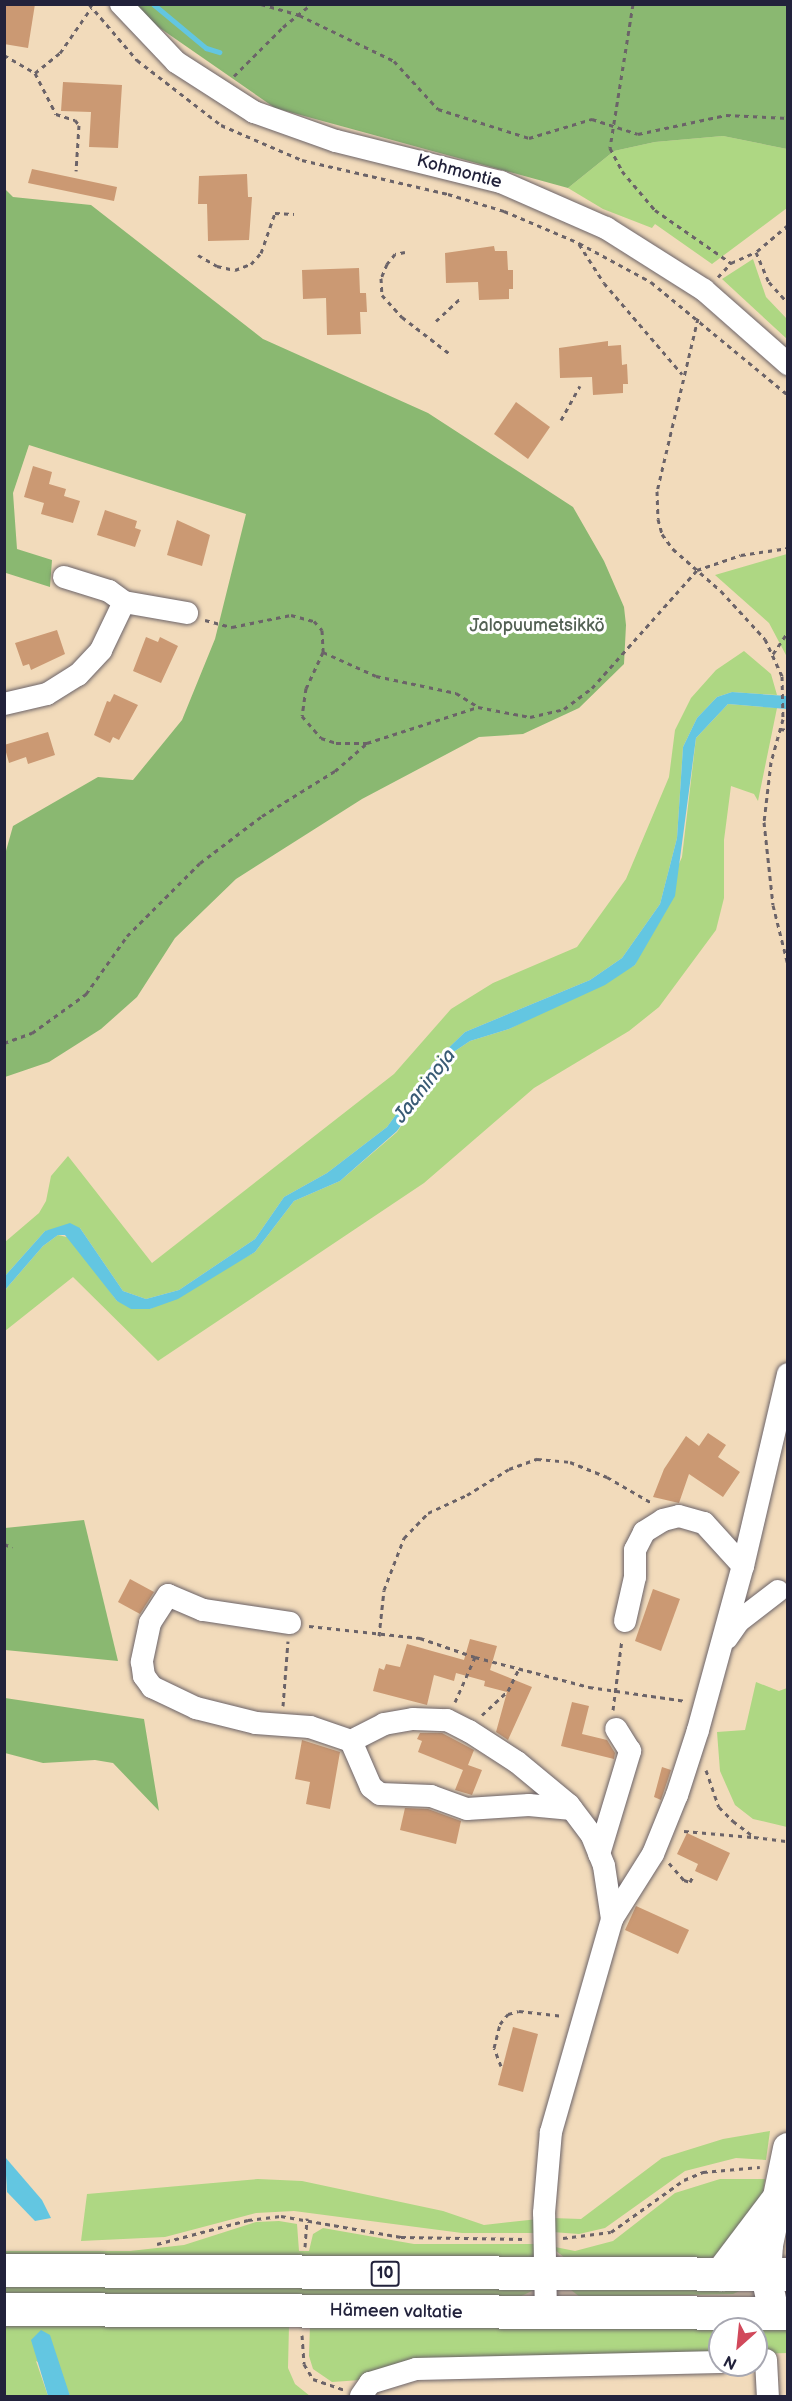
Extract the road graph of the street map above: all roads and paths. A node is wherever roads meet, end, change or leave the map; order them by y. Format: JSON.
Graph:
{"nodes":[{"id":1,"x":121,"y":4,"type":"edge"},
{"id":2,"x":261,"y":4,"type":"edge"},
{"id":3,"x":311,"y":4,"type":"edge"},
{"id":4,"x":633,"y":4,"type":"edge"},
{"id":5,"x":90,"y":6,"type":"edge"},
{"id":6,"x":299,"y":15,"type":"junction"},
{"id":7,"x":4,"y":56,"type":"edge"},
{"id":8,"x":35,"y":72,"type":"junction"},
{"id":9,"x":218,"y":92,"type":"junction"},
{"id":10,"x":788,"y":118,"type":"edge"},
{"id":11,"x":615,"y":126,"type":"junction"},
{"id":12,"x":76,"y":171,"type":"dead end"},
{"id":13,"x":294,"y":214,"type":"dead end"},
{"id":14,"x":788,"y":225,"type":"edge"},
{"id":15,"x":579,"y":243,"type":"junction"},
{"id":16,"x":405,"y":252,"type":"dead end"},
{"id":17,"x":756,"y":252,"type":"junction"},
{"id":18,"x":198,"y":255,"type":"dead end"},
{"id":19,"x":731,"y":263,"type":"junction"},
{"id":20,"x":717,"y":278,"type":"dead end"},
{"id":21,"x":460,"y":298,"type":"dead end"},
{"id":22,"x":788,"y":303,"type":"edge"},
{"id":23,"x":698,"y":318,"type":"junction"},
{"id":24,"x":436,"y":321,"type":"dead end"},
{"id":25,"x":450,"y":354,"type":"dead end"},
{"id":26,"x":788,"y":364,"type":"edge"},
{"id":27,"x":682,"y":374,"type":"junction"},
{"id":28,"x":580,"y":386,"type":"dead end"},
{"id":29,"x":788,"y":395,"type":"edge"},
{"id":30,"x":561,"y":420,"type":"dead end"},
{"id":31,"x":788,"y":548,"type":"edge"},
{"id":32,"x":697,"y":570,"type":"junction"},
{"id":33,"x":64,"y":577,"type":"dead end"},
{"id":34,"x":124,"y":602,"type":"junction"},
{"id":35,"x":188,"y":613,"type":"joint"},
{"id":36,"x":788,"y":632,"type":"edge"},
{"id":37,"x":323,"y":652,"type":"junction"},
{"id":38,"x":773,"y":654,"type":"junction"},
{"id":39,"x":4,"y":704,"type":"edge"},
{"id":40,"x":478,"y":707,"type":"junction"},
{"id":41,"x":780,"y":729,"type":"junction"},
{"id":42,"x":788,"y":730,"type":"edge"},
{"id":43,"x":367,"y":743,"type":"junction"},
{"id":44,"x":788,"y":965,"type":"edge"},
{"id":45,"x":4,"y":1043,"type":"edge"},
{"id":46,"x":788,"y":1374,"type":"edge"},
{"id":47,"x":677,"y":1517,"type":"junction"},
{"id":48,"x":4,"y":1544,"type":"edge"},
{"id":49,"x":12,"y":1546,"type":"dead end"},
{"id":50,"x":741,"y":1574,"type":"junction"},
{"id":51,"x":783,"y":1588,"type":"edge"},
{"id":52,"x":625,"y":1620,"type":"joint"},
{"id":53,"x":290,"y":1623,"type":"junction"},
{"id":54,"x":379,"y":1636,"type":"junction"},
{"id":55,"x":723,"y":1644,"type":"junction"},
{"id":56,"x":475,"y":1658,"type":"junction"},
{"id":57,"x":519,"y":1668,"type":"junction"},
{"id":58,"x":613,"y":1690,"type":"junction"},
{"id":59,"x":705,"y":1704,"type":"junction"},
{"id":60,"x":447,"y":1720,"type":"junction"},
{"id":61,"x":282,"y":1725,"type":"junction"},
{"id":62,"x":616,"y":1729,"type":"dead end"},
{"id":63,"x":469,"y":1731,"type":"junction"},
{"id":64,"x":351,"y":1741,"type":"junction"},
{"id":65,"x":704,"y":1765,"type":"dead end"},
{"id":66,"x":572,"y":1809,"type":"junction"},
{"id":67,"x":680,"y":1832,"type":"dead end"},
{"id":68,"x":754,"y":1837,"type":"junction"},
{"id":69,"x":788,"y":1841,"type":"edge"},
{"id":70,"x":601,"y":1860,"type":"junction"},
{"id":71,"x":635,"y":1878,"type":"junction"},
{"id":72,"x":612,"y":1919,"type":"junction"},
{"id":73,"x":581,"y":2020,"type":"junction"},
{"id":74,"x":501,"y":2066,"type":"dead end"},
{"id":75,"x":788,"y":2148,"type":"edge"},
{"id":76,"x":760,"y":2167,"type":"dead end"},
{"id":77,"x":784,"y":2213,"type":"edge"},
{"id":78,"x":307,"y":2218,"type":"junction"},
{"id":79,"x":545,"y":2239,"type":"junction"},
{"id":80,"x":149,"y":2245,"type":"dead end"},
{"id":81,"x":305,"y":2247,"type":"dead end"},
{"id":82,"x":4,"y":2270,"type":"edge"},
{"id":83,"x":721,"y":2274,"type":"junction"},
{"id":84,"x":779,"y":2274,"type":"edge"},
{"id":85,"x":546,"y":2275,"type":"junction"},
{"id":86,"x":4,"y":2309,"type":"edge"},
{"id":87,"x":546,"y":2313,"type":"junction"},
{"id":88,"x":781,"y":2313,"type":"edge"},
{"id":89,"x":302,"y":2334,"type":"dead end"},
{"id":90,"x":770,"y":2360,"type":"edge"},
{"id":91,"x":708,"y":2362,"type":"edge"},
{"id":92,"x":361,"y":2395,"type":"edge"},
{"id":93,"x":768,"y":2397,"type":"edge"}],
"edges":[{"from":1,"to":9,"type":"street","name":"Kohmontie"},
{"from":2,"to":6,"type":"path"},
{"from":3,"to":6,"type":"path"},
{"from":4,"to":11,"type":"path"},
{"from":5,"to":8,"type":"path"},
{"from":5,"to":15,"type":"path"},
{"from":6,"to":9,"type":"path"},
{"from":6,"to":11,"type":"path"},
{"from":7,"to":8,"type":"path"},
{"from":8,"to":12,"type":"path"},
{"from":9,"to":26,"type":"street","name":"Kohmontie"},
{"from":10,"to":11,"type":"path"},
{"from":11,"to":19,"type":"path"},
{"from":13,"to":18,"type":"path"},
{"from":14,"to":17,"type":"path"},
{"from":15,"to":23,"type":"path"},
{"from":15,"to":27,"type":"path"},
{"from":16,"to":25,"type":"path"},
{"from":17,"to":19,"type":"path"},
{"from":17,"to":22,"type":"path"},
{"from":19,"to":20,"type":"path"},
{"from":21,"to":24,"type":"path"},
{"from":23,"to":27,"type":"path"},
{"from":23,"to":29,"type":"path"},
{"from":27,"to":32,"type":"path"},
{"from":28,"to":30,"type":"path"},
{"from":31,"to":32,"type":"path"},
{"from":32,"to":38,"type":"path"},
{"from":32,"to":40,"type":"path"},
{"from":33,"to":34,"type":"street"},
{"from":34,"to":35,"type":"street"},
{"from":34,"to":39,"type":"street"},
{"from":35,"to":37,"type":"path"},
{"from":36,"to":38,"type":"path"},
{"from":37,"to":40,"type":"path"},
{"from":37,"to":43,"type":"path"},
{"from":38,"to":41,"type":"path"},
{"from":40,"to":43,"type":"path"},
{"from":41,"to":42,"type":"path"},
{"from":41,"to":44,"type":"path"},
{"from":43,"to":45,"type":"path"},
{"from":46,"to":50,"type":"street"},
{"from":47,"to":50,"type":"street"},
{"from":47,"to":52,"type":"street"},
{"from":47,"to":54,"type":"path"},
{"from":48,"to":49,"type":"path"},
{"from":50,"to":51,"type":"street"},
{"from":50,"to":55,"type":"street"},
{"from":51,"to":55,"type":"street"},
{"from":52,"to":58,"type":"path"},
{"from":53,"to":54,"type":"path"},
{"from":53,"to":61,"type":"path"},
{"from":53,"to":61,"type":"street"},
{"from":54,"to":56,"type":"path"},
{"from":55,"to":59,"type":"street"},
{"from":56,"to":57,"type":"path"},
{"from":56,"to":60,"type":"path"},
{"from":57,"to":58,"type":"path"},
{"from":57,"to":63,"type":"path"},
{"from":58,"to":59,"type":"path"},
{"from":59,"to":71,"type":"street"},
{"from":60,"to":63,"type":"street"},
{"from":60,"to":64,"type":"street"},
{"from":61,"to":64,"type":"street"},
{"from":62,"to":70,"type":"street"},
{"from":63,"to":66,"type":"street"},
{"from":64,"to":66,"type":"street"},
{"from":65,"to":68,"type":"path"},
{"from":66,"to":70,"type":"street"},
{"from":67,"to":68,"type":"path"},
{"from":68,"to":69,"type":"path"},
{"from":70,"to":71,"type":"street"},
{"from":70,"to":72,"type":"street"},
{"from":71,"to":72,"type":"street"},
{"from":72,"to":73,"type":"street"},
{"from":73,"to":74,"type":"path"},
{"from":73,"to":79,"type":"street"},
{"from":75,"to":77,"type":"main road"},
{"from":76,"to":79,"type":"path"},
{"from":77,"to":83,"type":"highway"},
{"from":77,"to":84,"type":"main road"},
{"from":78,"to":79,"type":"path"},
{"from":78,"to":80,"type":"path"},
{"from":78,"to":81,"type":"path"},
{"from":79,"to":85,"type":"street"},
{"from":82,"to":85,"type":"highway","name":"Hämeen valtatie","number":"10"},
{"from":83,"to":84,"type":"highway","name":"Hämeen valtatie","number":"10"},
{"from":83,"to":85,"type":"highway","name":"Hämeen valtatie","number":"10"},
{"from":84,"to":88,"type":"main road"},
{"from":85,"to":87,"type":"street"},
{"from":86,"to":87,"type":"highway","name":"Hämeen valtatie","number":"10"},
{"from":87,"to":88,"type":"highway","name":"Hämeen valtatie","number":"10"},
{"from":89,"to":92,"type":"path"},
{"from":90,"to":93,"type":"street"},
{"from":91,"to":92,"type":"street"}]}
